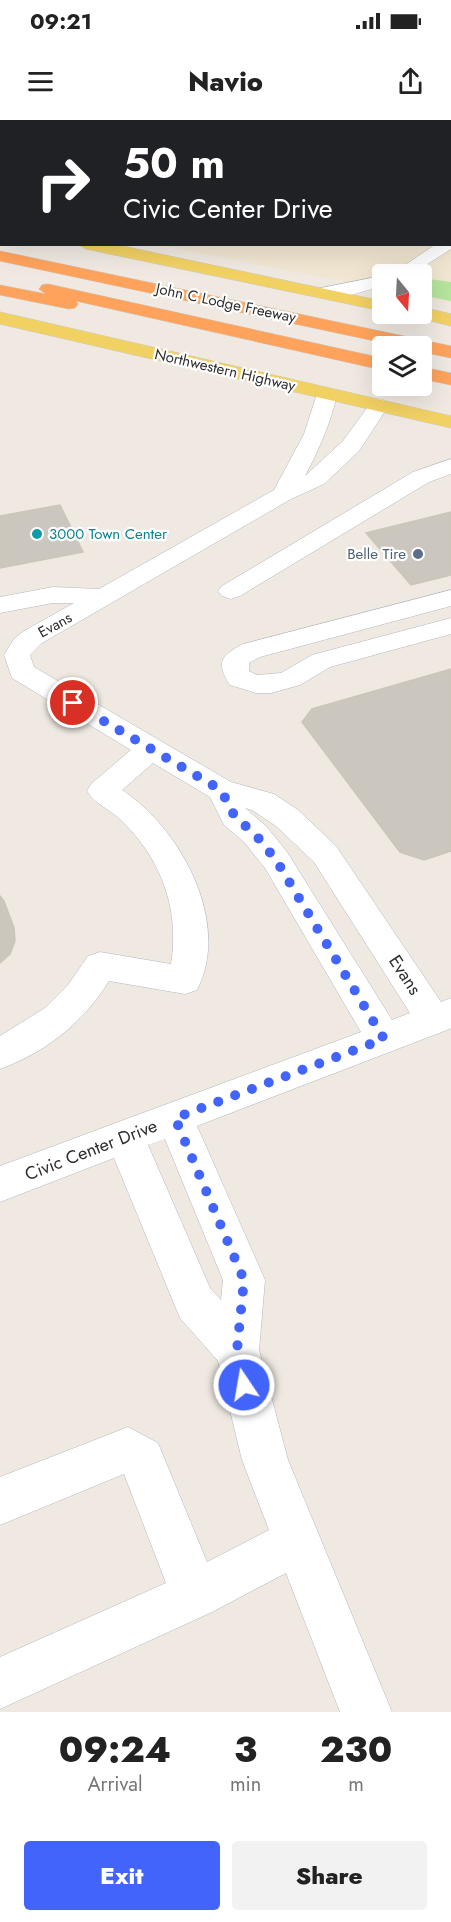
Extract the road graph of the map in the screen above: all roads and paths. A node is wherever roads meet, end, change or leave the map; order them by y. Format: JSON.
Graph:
{"nodes":[{"id":1,"x":24,"y":246,"type":"edge"},
{"id":2,"x":96,"y":246,"type":"edge"},
{"id":3,"x":445,"y":246,"type":"edge"},
{"id":4,"x":0,"y":256,"type":"edge"},
{"id":5,"x":417,"y":264,"type":"edge"},
{"id":6,"x":0,"y":279,"type":"edge"},
{"id":7,"x":372,"y":284,"type":"edge"},
{"id":8,"x":0,"y":290,"type":"edge"},
{"id":9,"x":322,"y":293,"type":"junction"},
{"id":10,"x":372,"y":304,"type":"edge"},
{"id":11,"x":288,"y":316,"type":"junction"},
{"id":12,"x":432,"y":316,"type":"edge"},
{"id":13,"x":0,"y":318,"type":"edge"},
{"id":14,"x":451,"y":320,"type":"edge"},
{"id":15,"x":207,"y":325,"type":"junction"},
{"id":16,"x":451,"y":352,"type":"edge"},
{"id":17,"x":372,"y":362,"type":"edge"},
{"id":18,"x":432,"y":375,"type":"edge"},
{"id":19,"x":451,"y":379,"type":"edge"},
{"id":20,"x":327,"y":394,"type":"junction"},
{"id":21,"x":379,"y":405,"type":"junction"},
{"id":22,"x":451,"y":422,"type":"edge"},
{"id":23,"x":451,"y":466,"type":"edge"},
{"id":24,"x":283,"y":494,"type":"junction"},
{"id":25,"x":231,"y":591,"type":"dead end"},
{"id":26,"x":103,"y":597,"type":"junction"},
{"id":27,"x":451,"y":598,"type":"edge"},
{"id":28,"x":0,"y":605,"type":"edge"},
{"id":29,"x":451,"y":626,"type":"edge"},
{"id":30,"x":9,"y":656,"type":"edge"},
{"id":31,"x":152,"y":749,"type":"junction"},
{"id":32,"x":221,"y":790,"type":"junction"},
{"id":33,"x":442,"y":1017,"type":"edge"},
{"id":34,"x":384,"y":1039,"type":"junction"},
{"id":35,"x":0,"y":1053,"type":"edge"},
{"id":36,"x":175,"y":1118,"type":"junction"},
{"id":37,"x":125,"y":1137,"type":"junction"},
{"id":38,"x":0,"y":1184,"type":"edge"},
{"id":39,"x":237,"y":1350,"type":"junction"},
{"id":40,"x":0,"y":1500,"type":"edge"},
{"id":41,"x":297,"y":1541,"type":"junction"},
{"id":42,"x":195,"y":1595,"type":"junction"},
{"id":43,"x":0,"y":1683,"type":"edge"},
{"id":44,"x":366,"y":1712,"type":"edge"}],
"edges":[{"from":1,"to":11,"type":"highway"},
{"from":2,"to":9,"type":"main road"},
{"from":3,"to":5,"type":"street"},
{"from":4,"to":11,"type":"highway","name":"John C Lodge Freeway"},
{"from":6,"to":15,"type":"highway","name":"John C Lodge Freeway"},
{"from":7,"to":9,"type":"street"},
{"from":8,"to":15,"type":"highway"},
{"from":9,"to":10,"type":"main road"},
{"from":11,"to":16,"type":"highway","name":"John C Lodge Freeway"},
{"from":12,"to":14,"type":"main road"},
{"from":13,"to":20,"type":"main road","name":"Northwestern Highway"},
{"from":15,"to":17,"type":"highway","name":"John C Lodge Freeway"},
{"from":18,"to":19,"type":"highway"},
{"from":20,"to":21,"type":"main road","name":"Northwestern Highway"},
{"from":20,"to":24,"type":"street","name":"Evans"},
{"from":21,"to":22,"type":"main road","name":"Northwestern Highway"},
{"from":21,"to":24,"type":"street","name":"Evans"},
{"from":23,"to":25,"type":"street"},
{"from":24,"to":26,"type":"street","name":"Evans"},
{"from":26,"to":28,"type":"street"},
{"from":26,"to":30,"type":"street","name":"Evans"},
{"from":27,"to":29,"type":"street"},
{"from":30,"to":31,"type":"street","name":"Evans"},
{"from":31,"to":32,"type":"street","name":"Evans"},
{"from":31,"to":35,"type":"street"},
{"from":32,"to":33,"type":"street","name":"Evans"},
{"from":32,"to":34,"type":"street"},
{"from":33,"to":34,"type":"street","name":"Civic Center Drive"},
{"from":34,"to":36,"type":"street","name":"Civic Center Drive"},
{"from":36,"to":37,"type":"street","name":"Civic Center Drive"},
{"from":36,"to":39,"type":"street"},
{"from":37,"to":38,"type":"street","name":"Civic Center Drive"},
{"from":37,"to":39,"type":"street"},
{"from":39,"to":41,"type":"street"},
{"from":40,"to":42,"type":"street"},
{"from":41,"to":42,"type":"street"},
{"from":41,"to":44,"type":"street"},
{"from":42,"to":43,"type":"street"}]}
